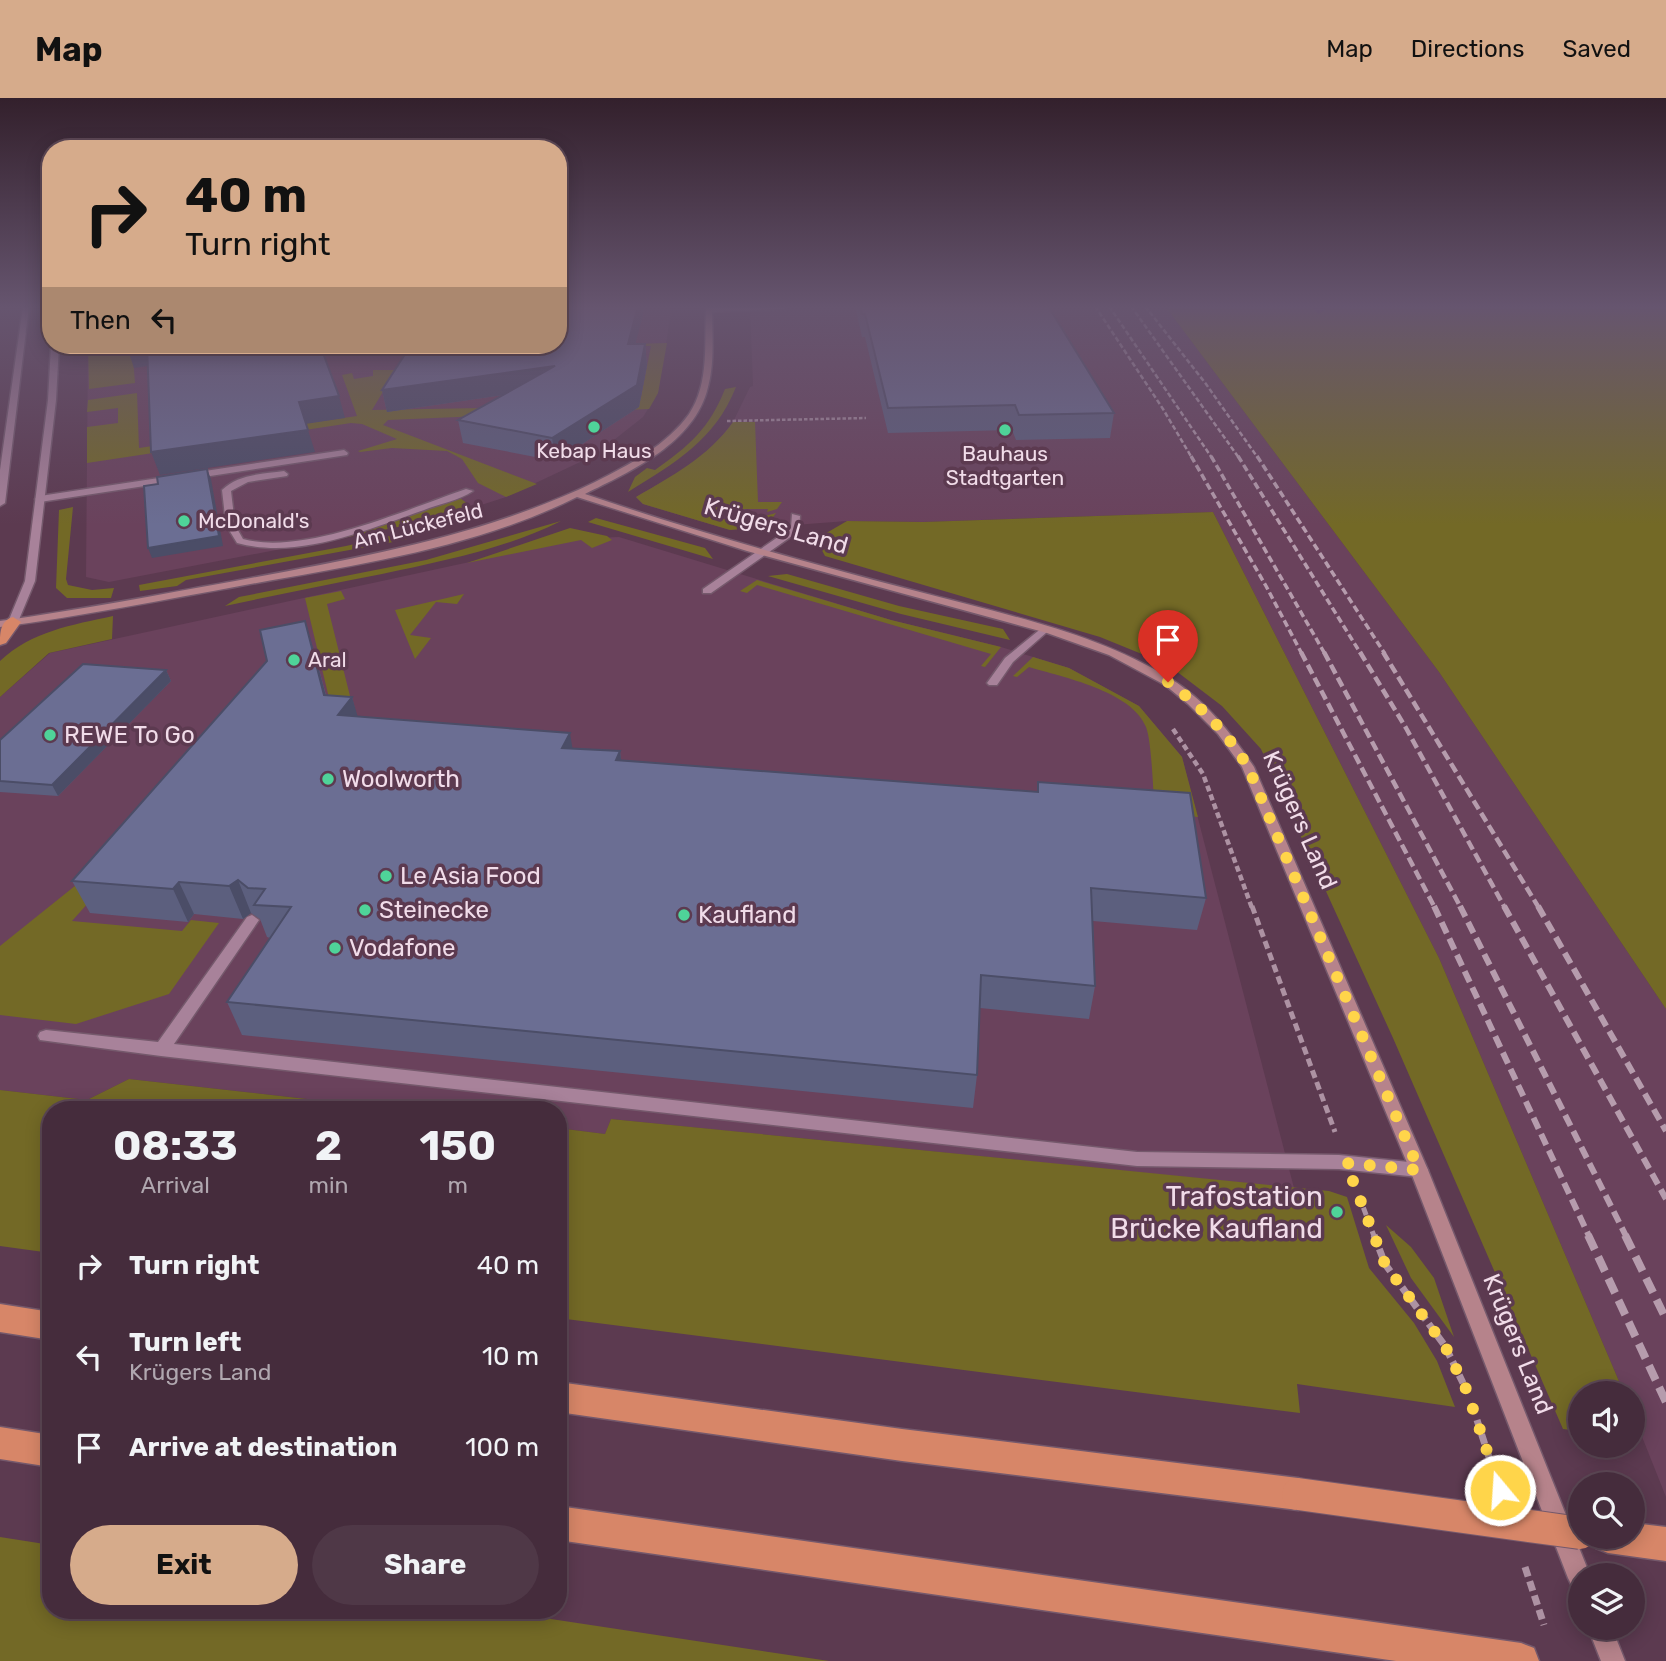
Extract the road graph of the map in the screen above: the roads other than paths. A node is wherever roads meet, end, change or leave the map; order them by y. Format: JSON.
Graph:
{"nodes":[{"id":1,"x":16,"y":379,"type":"edge"},
{"id":2,"x":53,"y":379,"type":"edge"},
{"id":3,"x":706,"y":379,"type":"edge"},
{"id":4,"x":344,"y":453,"type":"dead end"},
{"id":5,"x":284,"y":474,"type":"dead end"},
{"id":6,"x":210,"y":480,"type":"edge"},
{"id":7,"x":469,"y":491,"type":"dead end"},
{"id":8,"x":579,"y":495,"type":"junction"},
{"id":9,"x":0,"y":503,"type":"edge"},
{"id":10,"x":39,"y":503,"type":"junction"},
{"id":11,"x":795,"y":516,"type":"dead end"},
{"id":12,"x":762,"y":552,"type":"junction"},
{"id":13,"x":707,"y":590,"type":"dead end"},
{"id":14,"x":7,"y":623,"type":"edge"},
{"id":15,"x":1043,"y":630,"type":"junction"},
{"id":16,"x":0,"y":640,"type":"edge"},
{"id":17,"x":993,"y":683,"type":"dead end"},
{"id":18,"x":253,"y":920,"type":"edge"},
{"id":19,"x":46,"y":1036,"type":"dead end"},
{"id":20,"x":161,"y":1051,"type":"junction"},
{"id":21,"x":1419,"y":1170,"type":"junction"},
{"id":22,"x":0,"y":1318,"type":"edge"},
{"id":23,"x":42,"y":1325,"type":"edge"},
{"id":24,"x":567,"y":1398,"type":"edge"},
{"id":25,"x":0,"y":1443,"type":"edge"},
{"id":26,"x":42,"y":1450,"type":"edge"},
{"id":27,"x":567,"y":1524,"type":"edge"},
{"id":28,"x":1568,"y":1531,"type":"edge"},
{"id":29,"x":1645,"y":1541,"type":"edge"},
{"id":30,"x":1666,"y":1544,"type":"edge"},
{"id":31,"x":1574,"y":1563,"type":"edge"},
{"id":32,"x":1605,"y":1640,"type":"edge"},
{"id":33,"x":1521,"y":1661,"type":"edge"},
{"id":34,"x":1613,"y":1661,"type":"edge"}],
"edges":[{"from":1,"to":9,"type":"street"},
{"from":2,"to":10,"type":"street"},
{"from":3,"to":8,"type":"street","name":"Am Lückefeld"},
{"from":4,"to":10,"type":"street"},
{"from":5,"to":7,"type":"street"},
{"from":6,"to":10,"type":"street"},
{"from":8,"to":12,"type":"street","name":"Krügers Land"},
{"from":8,"to":14,"type":"street","name":"Am Lückefeld"},
{"from":10,"to":14,"type":"street"},
{"from":11,"to":12,"type":"street"},
{"from":12,"to":13,"type":"street"},
{"from":12,"to":15,"type":"street","name":"Krügers Land"},
{"from":14,"to":16,"type":"highway"},
{"from":15,"to":17,"type":"street"},
{"from":15,"to":21,"type":"street","name":"Krügers Land"},
{"from":18,"to":20,"type":"street"},
{"from":19,"to":20,"type":"street"},
{"from":20,"to":21,"type":"street"},
{"from":21,"to":31,"type":"street","name":"Krügers Land"},
{"from":22,"to":23,"type":"highway"},
{"from":24,"to":28,"type":"highway","bridge":true},
{"from":25,"to":26,"type":"highway"},
{"from":27,"to":33,"type":"highway"},
{"from":29,"to":30,"type":"highway"},
{"from":32,"to":34,"type":"street"}]}
